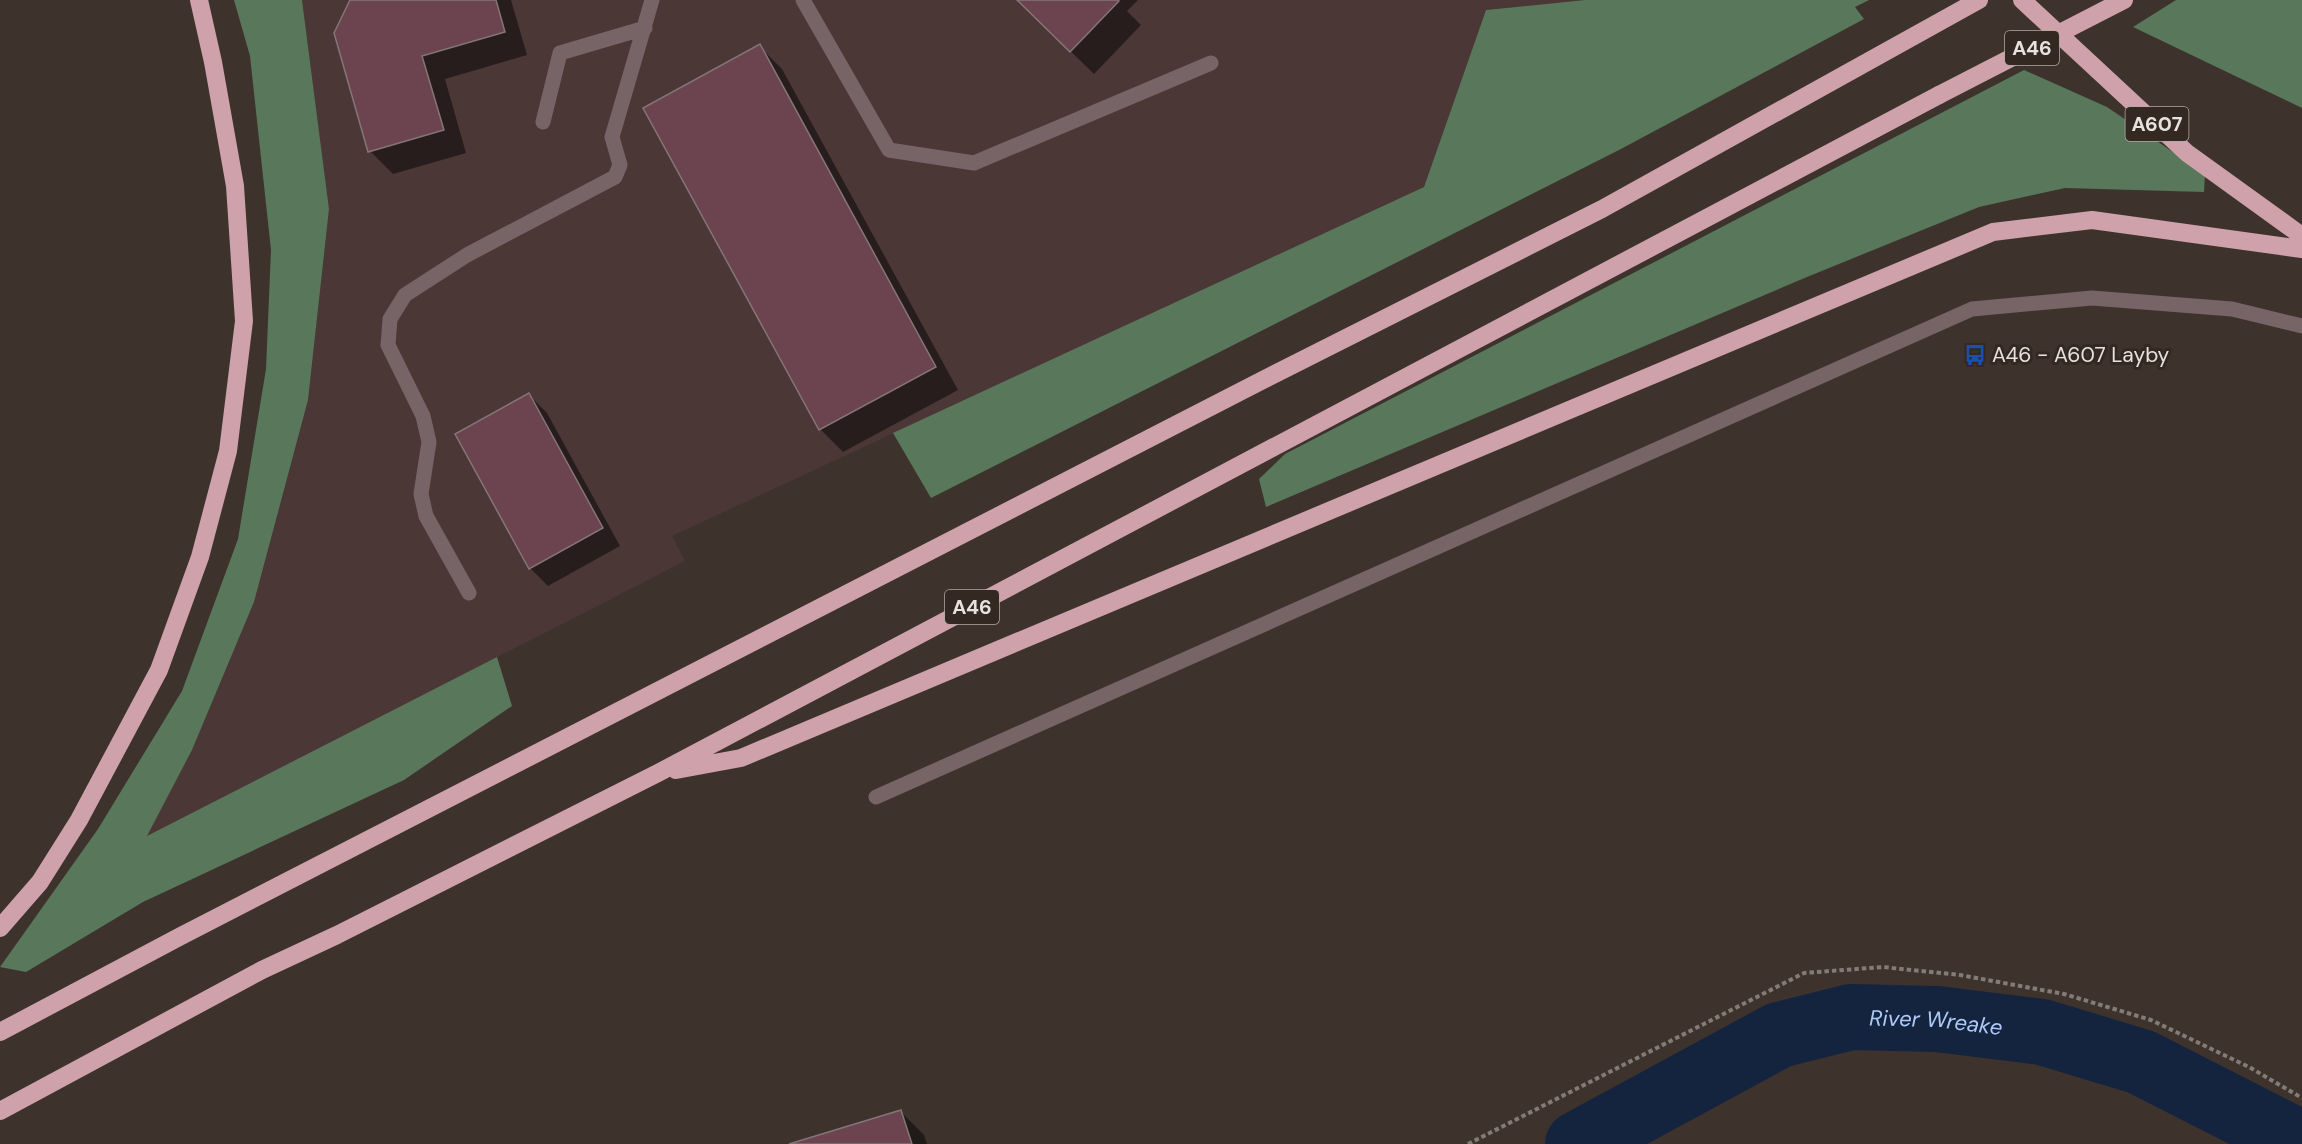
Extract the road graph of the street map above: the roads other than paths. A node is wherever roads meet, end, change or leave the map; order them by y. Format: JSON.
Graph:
{"nodes":[{"id":1,"x":199,"y":0,"type":"edge"},
{"id":2,"x":652,"y":0,"type":"edge"},
{"id":3,"x":803,"y":0,"type":"edge"},
{"id":4,"x":1979,"y":0,"type":"edge"},
{"id":5,"x":2022,"y":0,"type":"edge"},
{"id":6,"x":2124,"y":0,"type":"edge"},
{"id":7,"x":645,"y":28,"type":"junction"},
{"id":8,"x":1211,"y":63,"type":"dead end"},
{"id":9,"x":543,"y":122,"type":"dead end"},
{"id":10,"x":2302,"y":236,"type":"edge"},
{"id":11,"x":2302,"y":249,"type":"edge"},
{"id":12,"x":2302,"y":327,"type":"edge"},
{"id":13,"x":469,"y":593,"type":"dead end"},
{"id":14,"x":658,"y":773,"type":"junction"},
{"id":15,"x":876,"y":797,"type":"dead end"},
{"id":16,"x":0,"y":928,"type":"edge"},
{"id":17,"x":0,"y":1032,"type":"edge"},
{"id":18,"x":0,"y":1111,"type":"edge"}],
"edges":[{"from":1,"to":16,"type":"highway"},
{"from":2,"to":7,"type":"lane"},
{"from":3,"to":8,"type":"lane"},
{"from":4,"to":17,"type":"highway"},
{"from":5,"to":10,"type":"highway","number":"A607"},
{"from":6,"to":14,"type":"highway","number":"A46","bridge":true},
{"from":7,"to":9,"type":"lane"},
{"from":7,"to":13,"type":"lane"},
{"from":11,"to":14,"type":"highway"},
{"from":12,"to":15,"type":"lane"},
{"from":14,"to":18,"type":"highway","number":"A46"}]}
